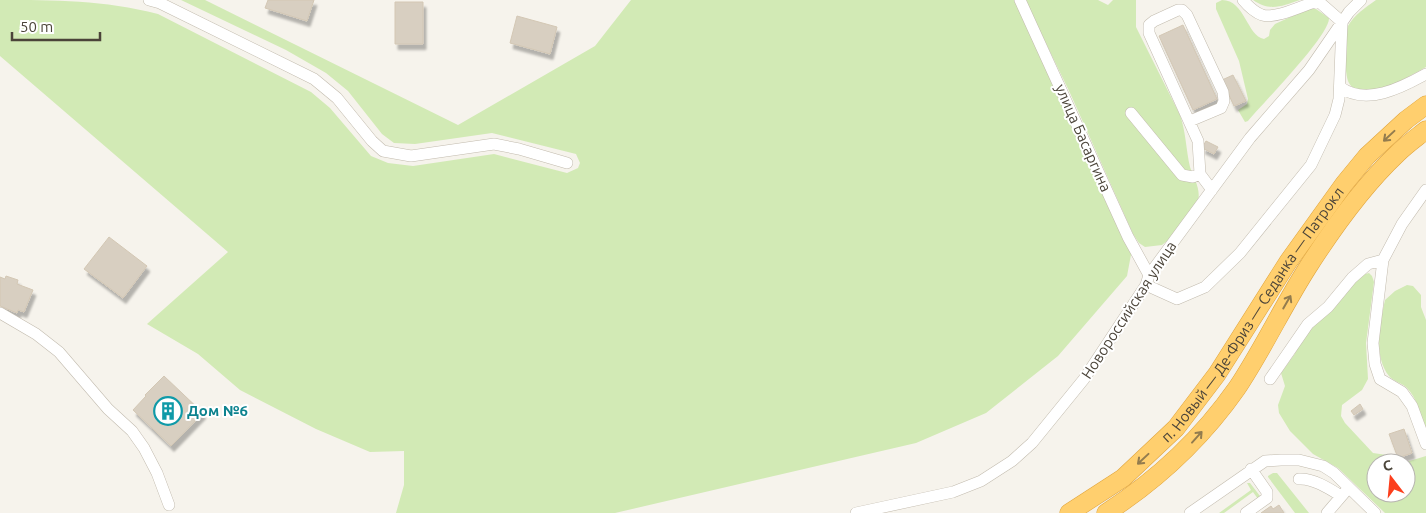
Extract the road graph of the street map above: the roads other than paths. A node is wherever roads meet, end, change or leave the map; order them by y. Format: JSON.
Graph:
{"nodes":[{"id":1,"x":149,"y":0,"type":"edge"},
{"id":2,"x":1020,"y":0,"type":"edge"},
{"id":3,"x":1243,"y":0,"type":"edge"},
{"id":4,"x":1361,"y":0,"type":"edge"},
{"id":5,"x":1317,"y":1,"type":"edge"},
{"id":6,"x":1342,"y":22,"type":"junction"},
{"id":7,"x":1426,"y":74,"type":"edge"},
{"id":8,"x":1340,"y":87,"type":"junction"},
{"id":9,"x":1426,"y":105,"type":"edge"},
{"id":10,"x":1131,"y":113,"type":"dead end"},
{"id":11,"x":1190,"y":122,"type":"junction"},
{"id":12,"x":1426,"y":130,"type":"edge"},
{"id":13,"x":567,"y":163,"type":"dead end"},
{"id":14,"x":1200,"y":174,"type":"junction"},
{"id":15,"x":1212,"y":190,"type":"junction"},
{"id":16,"x":1426,"y":190,"type":"edge"},
{"id":17,"x":1383,"y":260,"type":"junction"},
{"id":18,"x":1148,"y":280,"type":"junction"},
{"id":19,"x":0,"y":314,"type":"edge"},
{"id":20,"x":1270,"y":379,"type":"dead end"},
{"id":21,"x":1426,"y":444,"type":"edge"},
{"id":22,"x":1251,"y":470,"type":"junction"},
{"id":23,"x":1299,"y":479,"type":"dead end"},
{"id":24,"x":1349,"y":487,"type":"junction"},
{"id":25,"x":1341,"y":496,"type":"junction"},
{"id":26,"x":169,"y":505,"type":"dead end"},
{"id":27,"x":1369,"y":511,"type":"edge"},
{"id":28,"x":1194,"y":512,"type":"edge"},
{"id":29,"x":856,"y":513,"type":"edge"},
{"id":30,"x":1069,"y":513,"type":"edge"},
{"id":31,"x":1106,"y":513,"type":"edge"},
{"id":32,"x":1246,"y":513,"type":"edge"},
{"id":33,"x":1327,"y":513,"type":"edge"}],
"edges":[{"from":1,"to":13,"type":"street"},
{"from":2,"to":18,"type":"street","name":"улица Басаргина"},
{"from":3,"to":5,"type":"street"},
{"from":4,"to":6,"type":"street","name":"Новороссийская улица"},
{"from":5,"to":6,"type":"street"},
{"from":6,"to":8,"type":"street"},
{"from":6,"to":15,"type":"street","name":"Новороссийская улица"},
{"from":7,"to":8,"type":"street"},
{"from":8,"to":18,"type":"street"},
{"from":9,"to":30,"type":"highway","name":"п. Новый — Де-Фриз — Седанка — Патрокл","one_way":true},
{"from":10,"to":14,"type":"street"},
{"from":11,"to":11,"type":"street"},
{"from":11,"to":14,"type":"street"},
{"from":31,"to":12,"type":"highway","name":"п. Новый — Де-Фриз — Седанка — Патрокл","one_way":true},
{"from":14,"to":15,"type":"street"},
{"from":15,"to":18,"type":"street","name":"Новороссийская улица"},
{"from":16,"to":17,"type":"street"},
{"from":17,"to":20,"type":"street"},
{"from":17,"to":21,"type":"street"},
{"from":18,"to":29,"type":"street","name":"Новороссийская улица"},
{"from":19,"to":26,"type":"street"},
{"from":22,"to":24,"type":"street"},
{"from":22,"to":28,"type":"street"},
{"from":22,"to":32,"type":"street"},
{"from":23,"to":25,"type":"street"},
{"from":24,"to":25,"type":"street"},
{"from":24,"to":27,"type":"street"},
{"from":25,"to":33,"type":"street"}]}
